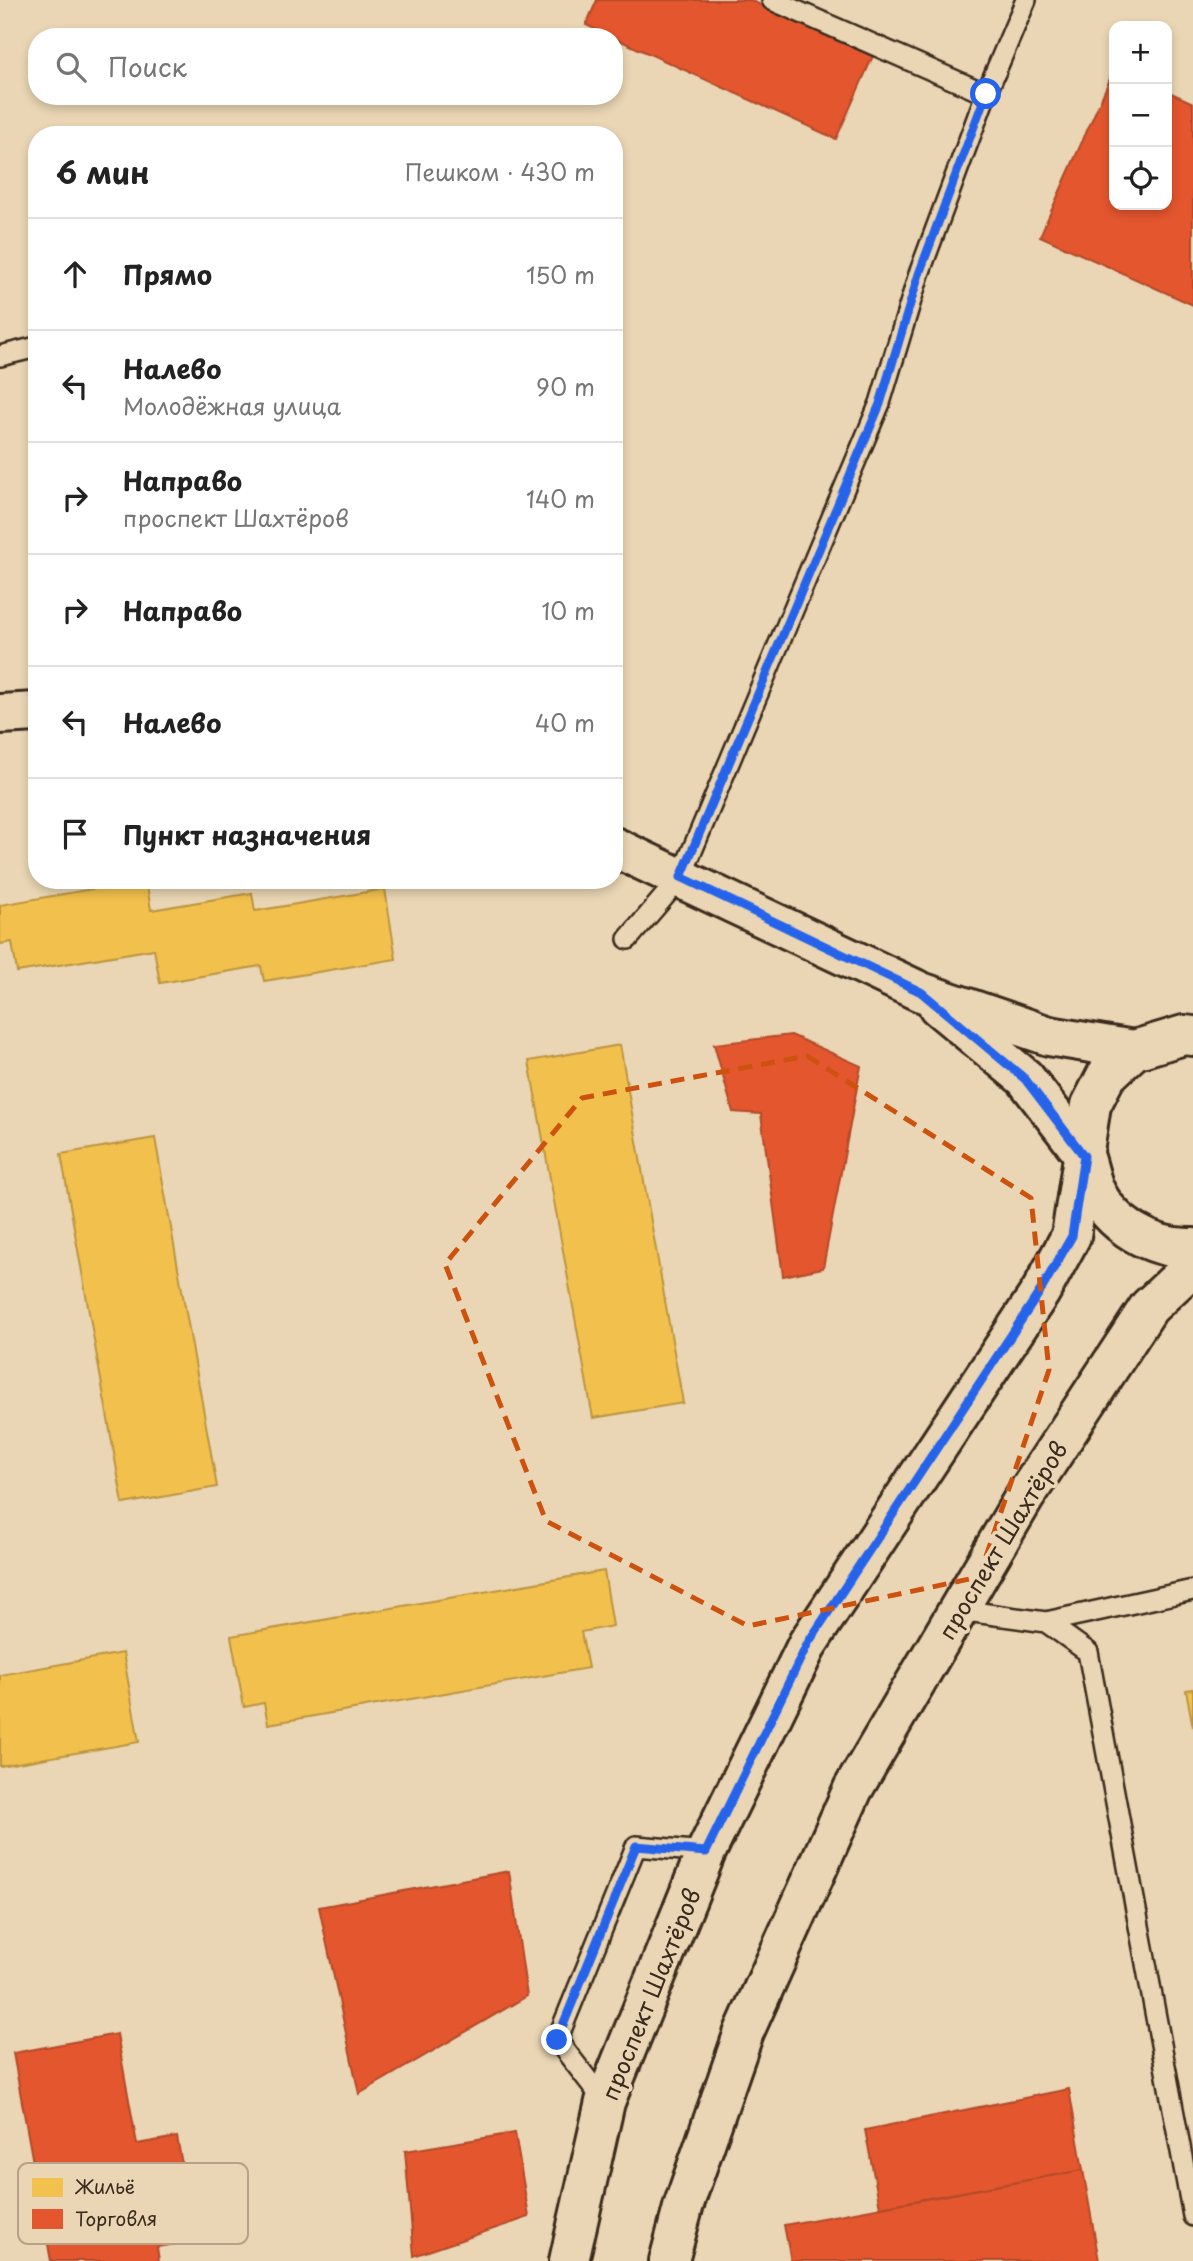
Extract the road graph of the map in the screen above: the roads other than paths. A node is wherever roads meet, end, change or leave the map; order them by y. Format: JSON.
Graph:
{"nodes":[{"id":1,"x":772,"y":0,"type":"edge"},
{"id":2,"x":1026,"y":0,"type":"edge"},
{"id":3,"x":986,"y":94,"type":"junction"},
{"id":4,"x":28,"y":350,"type":"edge"},
{"id":5,"x":0,"y":356,"type":"edge"},
{"id":6,"x":28,"y":712,"type":"edge"},
{"id":7,"x":0,"y":714,"type":"edge"},
{"id":8,"x":623,"y":851,"type":"edge"},
{"id":9,"x":681,"y":877,"type":"junction"},
{"id":10,"x":628,"y":939,"type":"dead end"},
{"id":11,"x":921,"y":992,"type":"junction"},
{"id":12,"x":1190,"y":1030,"type":"edge"},
{"id":13,"x":1134,"y":1050,"type":"junction"},
{"id":14,"x":1084,"y":1156,"type":"junction"},
{"id":15,"x":1193,"y":1248,"type":"edge"},
{"id":16,"x":1193,"y":1266,"type":"edge"},
{"id":17,"x":1193,"y":1590,"type":"edge"},
{"id":18,"x":959,"y":1610,"type":"junction"},
{"id":19,"x":1046,"y":1622,"type":"junction"},
{"id":20,"x":706,"y":1852,"type":"junction"},
{"id":21,"x":605,"y":2102,"type":"junction"},
{"id":22,"x":1193,"y":2216,"type":"edge"},
{"id":23,"x":569,"y":2261,"type":"edge"},
{"id":24,"x":669,"y":2261,"type":"edge"}],
"edges":[{"from":1,"to":3,"type":"lane"},
{"from":2,"to":3,"type":"lane"},
{"from":3,"to":9,"type":"lane"},
{"from":4,"to":5,"type":"lane"},
{"from":6,"to":7,"type":"main road"},
{"from":8,"to":9,"type":"main road"},
{"from":9,"to":10,"type":"lane"},
{"from":9,"to":11,"type":"main road"},
{"from":11,"to":13,"type":"main road"},
{"from":11,"to":14,"type":"main road"},
{"from":12,"to":13,"type":"main road"},
{"from":13,"to":14,"type":"main road","name":"проспект Шахтёров"},
{"from":14,"to":15,"type":"main road"},
{"from":14,"to":20,"type":"main road","name":"проспект Шахтёров"},
{"from":16,"to":18,"type":"main road","name":"проспект Шахтёров"},
{"from":17,"to":19,"type":"lane"},
{"from":18,"to":19,"type":"lane"},
{"from":18,"to":24,"type":"main road","name":"проспект Шахтёров"},
{"from":19,"to":22,"type":"lane"},
{"from":20,"to":21,"type":"main road","name":"проспект Шахтёров"},
{"from":20,"to":21,"type":"lane"},
{"from":21,"to":23,"type":"main road","name":"проспект Шахтёров"}]}
